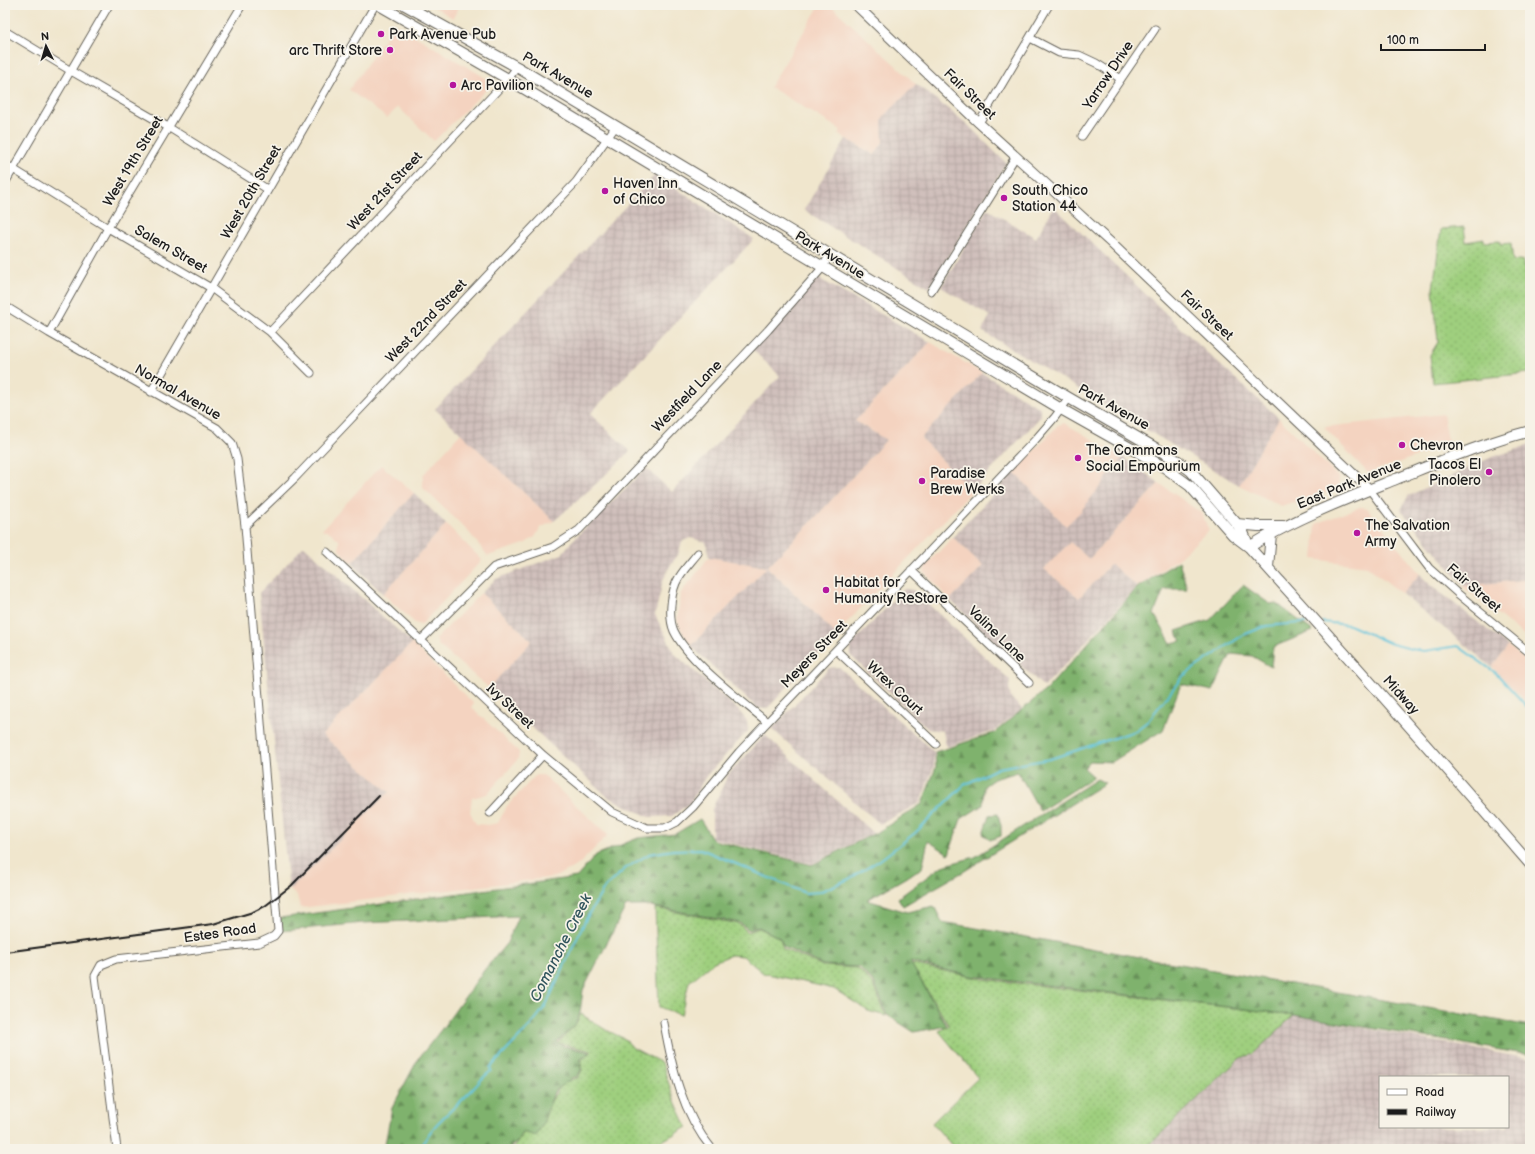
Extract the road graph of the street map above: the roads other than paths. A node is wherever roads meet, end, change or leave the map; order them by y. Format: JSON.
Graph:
{"nodes":[{"id":1,"x":108,"y":5,"type":"edge"},
{"id":2,"x":242,"y":5,"type":"edge"},
{"id":3,"x":375,"y":5,"type":"edge"},
{"id":4,"x":380,"y":5,"type":"edge"},
{"id":5,"x":405,"y":5,"type":"edge"},
{"id":6,"x":856,"y":5,"type":"edge"},
{"id":7,"x":1049,"y":5,"type":"edge"},
{"id":8,"x":1154,"y":29,"type":"dead end"},
{"id":9,"x":5,"y":30,"type":"edge"},
{"id":10,"x":1030,"y":38,"type":"junction"},
{"id":11,"x":517,"y":67,"type":"junction"},
{"id":12,"x":70,"y":72,"type":"junction"},
{"id":13,"x":508,"y":79,"type":"junction"},
{"id":14,"x":1121,"y":79,"type":"junction"},
{"id":15,"x":979,"y":122,"type":"junction"},
{"id":16,"x":616,"y":126,"type":"junction"},
{"id":17,"x":168,"y":127,"type":"junction"},
{"id":18,"x":1082,"y":136,"type":"dead end"},
{"id":19,"x":608,"y":139,"type":"junction"},
{"id":20,"x":1016,"y":156,"type":"junction"},
{"id":21,"x":5,"y":164,"type":"edge"},
{"id":22,"x":14,"y":170,"type":"junction"},
{"id":23,"x":5,"y":183,"type":"edge"},
{"id":24,"x":267,"y":189,"type":"junction"},
{"id":25,"x":108,"y":228,"type":"junction"},
{"id":26,"x":830,"y":254,"type":"junction"},
{"id":27,"x":823,"y":267,"type":"junction"},
{"id":28,"x":211,"y":288,"type":"junction"},
{"id":29,"x":931,"y":291,"type":"dead end"},
{"id":30,"x":5,"y":306,"type":"edge"},
{"id":31,"x":270,"y":332,"type":"junction"},
{"id":32,"x":49,"y":333,"type":"junction"},
{"id":33,"x":311,"y":373,"type":"dead end"},
{"id":34,"x":151,"y":392,"type":"junction"},
{"id":35,"x":1069,"y":398,"type":"junction"},
{"id":36,"x":1061,"y":408,"type":"junction"},
{"id":37,"x":1530,"y":431,"type":"edge"},
{"id":38,"x":1370,"y":490,"type":"junction"},
{"id":39,"x":1237,"y":524,"type":"junction"},
{"id":40,"x":245,"y":526,"type":"junction"},
{"id":41,"x":1285,"y":526,"type":"junction"},
{"id":42,"x":1271,"y":534,"type":"junction"},
{"id":43,"x":1250,"y":546,"type":"junction"},
{"id":44,"x":327,"y":552,"type":"dead end"},
{"id":45,"x":698,"y":553,"type":"dead end"},
{"id":46,"x":1268,"y":567,"type":"junction"},
{"id":47,"x":911,"y":570,"type":"junction"},
{"id":48,"x":254,"y":635,"type":"joint"},
{"id":49,"x":420,"y":641,"type":"junction"},
{"id":50,"x":836,"y":650,"type":"junction"},
{"id":51,"x":1530,"y":652,"type":"edge"},
{"id":52,"x":1029,"y":683,"type":"dead end"},
{"id":53,"x":767,"y":722,"type":"junction"},
{"id":54,"x":936,"y":744,"type":"dead end"},
{"id":55,"x":543,"y":755,"type":"junction"},
{"id":56,"x":694,"y":808,"type":"joint"},
{"id":57,"x":490,"y":813,"type":"dead end"},
{"id":58,"x":1530,"y":864,"type":"edge"},
{"id":59,"x":664,"y":1023,"type":"dead end"},
{"id":60,"x":117,"y":1149,"type":"edge"},
{"id":61,"x":712,"y":1149,"type":"edge"}],
"edges":[{"from":1,"to":12,"type":"street"},
{"from":2,"to":17,"type":"street","name":"West 19th Street"},
{"from":3,"to":24,"type":"street","name":"West 20th Street"},
{"from":4,"to":13,"type":"main road","name":"Park Avenue"},
{"from":5,"to":11,"type":"main road","name":"Park Avenue"},
{"from":6,"to":15,"type":"street","name":"Fair Street"},
{"from":7,"to":10,"type":"street"},
{"from":8,"to":14,"type":"street","name":"Yarrow Drive"},
{"from":9,"to":12,"type":"street"},
{"from":10,"to":14,"type":"street"},
{"from":10,"to":15,"type":"street"},
{"from":11,"to":13,"type":"street","name":"West 21st Street"},
{"from":11,"to":16,"type":"main road","name":"Park Avenue"},
{"from":12,"to":17,"type":"street"},
{"from":12,"to":22,"type":"street"},
{"from":13,"to":19,"type":"main road","name":"Park Avenue"},
{"from":13,"to":31,"type":"street","name":"West 21st Street"},
{"from":14,"to":18,"type":"street","name":"Yarrow Drive"},
{"from":15,"to":20,"type":"street","name":"Fair Street"},
{"from":16,"to":19,"type":"street","name":"West 22nd Street"},
{"from":16,"to":26,"type":"main road","name":"Park Avenue"},
{"from":17,"to":24,"type":"street"},
{"from":17,"to":25,"type":"street","name":"West 19th Street"},
{"from":19,"to":27,"type":"main road","name":"Park Avenue"},
{"from":19,"to":40,"type":"street","name":"West 22nd Street"},
{"from":20,"to":29,"type":"street"},
{"from":20,"to":38,"type":"street","name":"Fair Street"},
{"from":21,"to":22,"type":"street","name":"Salem Street"},
{"from":22,"to":23,"type":"street"},
{"from":22,"to":25,"type":"street","name":"Salem Street"},
{"from":24,"to":28,"type":"street","name":"West 20th Street"},
{"from":25,"to":28,"type":"street","name":"Salem Street"},
{"from":25,"to":32,"type":"street","name":"West 19th Street"},
{"from":26,"to":27,"type":"street","name":"Westfield Lane"},
{"from":26,"to":35,"type":"main road","name":"Park Avenue"},
{"from":27,"to":36,"type":"main road","name":"Park Avenue"},
{"from":27,"to":49,"type":"street","name":"Westfield Lane"},
{"from":28,"to":31,"type":"street","name":"Salem Street"},
{"from":28,"to":34,"type":"street","name":"West 20th Street"},
{"from":30,"to":32,"type":"street","name":"Normal Avenue"},
{"from":31,"to":33,"type":"street","name":"Salem Street"},
{"from":32,"to":34,"type":"street","name":"Normal Avenue"},
{"from":34,"to":40,"type":"street","name":"Normal Avenue"},
{"from":35,"to":36,"type":"street","name":"Meyers Street"},
{"from":35,"to":39,"type":"main road","name":"Park Avenue"},
{"from":36,"to":43,"type":"main road","name":"Park Avenue"},
{"from":36,"to":47,"type":"street","name":"Meyers Street"},
{"from":37,"to":38,"type":"main road","name":"East Park Avenue"},
{"from":38,"to":41,"type":"main road","name":"East Park Avenue"},
{"from":38,"to":51,"type":"street","name":"Fair Street"},
{"from":39,"to":41,"type":"main road"},
{"from":39,"to":43,"type":"main road","name":"Park Avenue"},
{"from":40,"to":48,"type":"street","name":"Normal Avenue"},
{"from":41,"to":42,"type":"main road","name":"East Park Avenue"},
{"from":42,"to":43,"type":"main road","name":"East Park Avenue"},
{"from":42,"to":46,"type":"main road"},
{"from":43,"to":46,"type":"main road","name":"Midway"},
{"from":44,"to":49,"type":"street","name":"Ivy Street"},
{"from":45,"to":53,"type":"street"},
{"from":46,"to":58,"type":"main road","name":"Midway"},
{"from":47,"to":50,"type":"street","name":"Meyers Street"},
{"from":47,"to":52,"type":"street","name":"Valine Lane"},
{"from":48,"to":60,"type":"street","name":"Estes Road"},
{"from":49,"to":55,"type":"street","name":"Ivy Street"},
{"from":50,"to":53,"type":"street","name":"Meyers Street"},
{"from":50,"to":54,"type":"street","name":"Wrex Court"},
{"from":53,"to":56,"type":"street","name":"Meyers Street"},
{"from":55,"to":56,"type":"street","name":"Ivy Street"},
{"from":55,"to":57,"type":"street"},
{"from":59,"to":61,"type":"street"}]}
